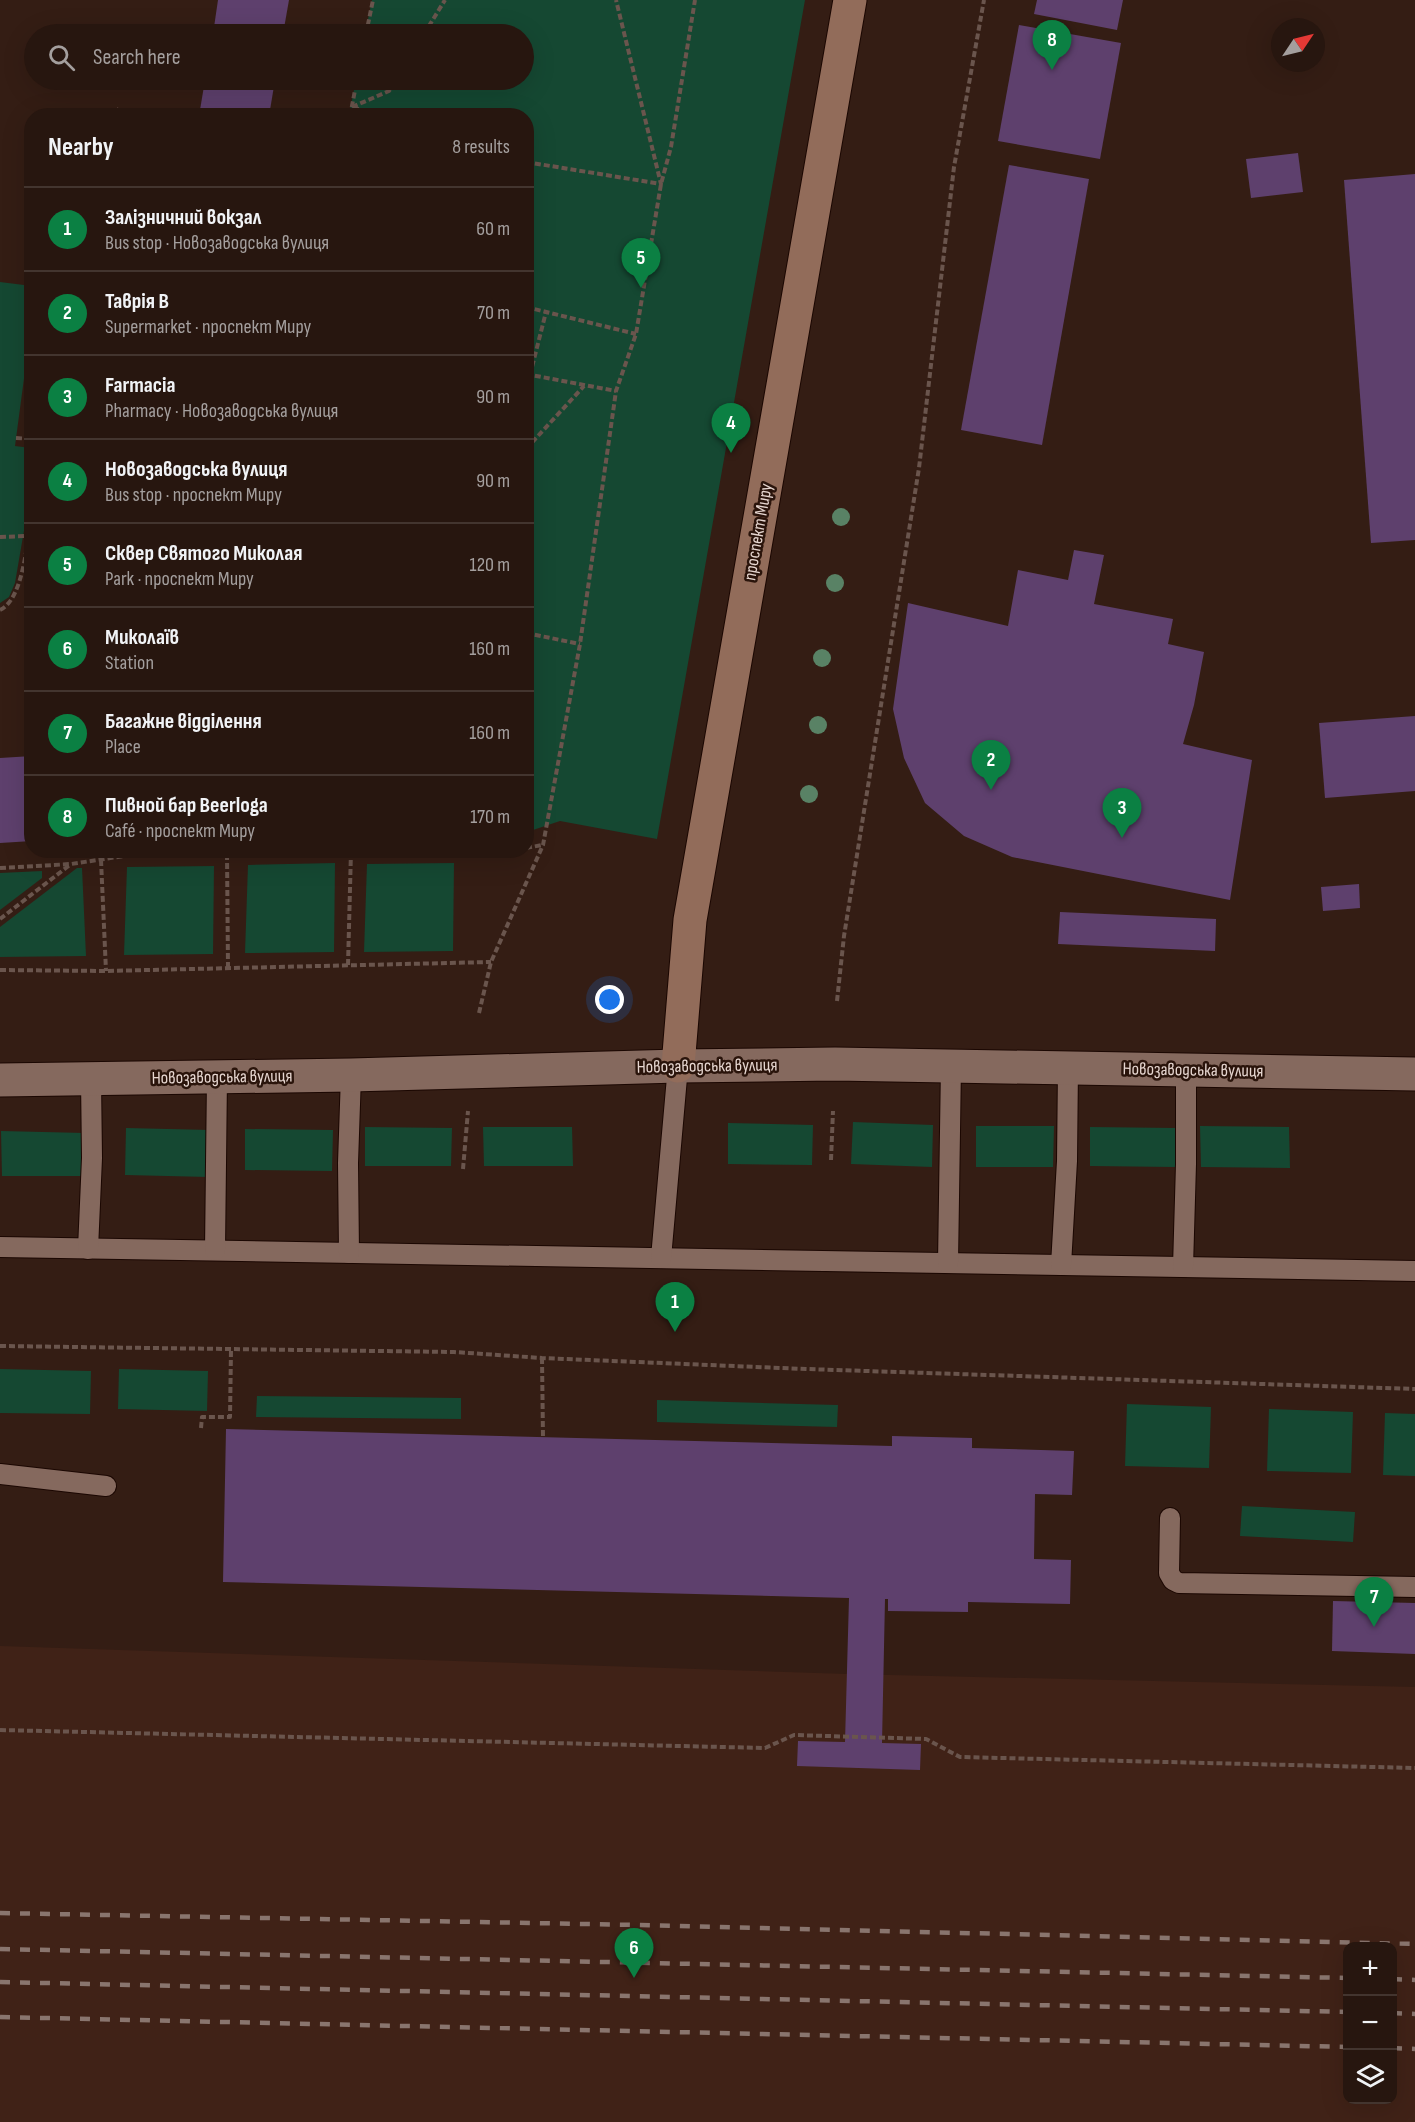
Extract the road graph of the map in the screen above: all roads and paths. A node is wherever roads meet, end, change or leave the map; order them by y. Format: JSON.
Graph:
{"nodes":[{"id":1,"x":373,"y":0,"type":"edge"},
{"id":2,"x":445,"y":0,"type":"edge"},
{"id":3,"x":616,"y":0,"type":"edge"},
{"id":4,"x":695,"y":0,"type":"edge"},
{"id":5,"x":850,"y":0,"type":"edge"},
{"id":6,"x":984,"y":0,"type":"edge"},
{"id":7,"x":368,"y":24,"type":"edge"},
{"id":8,"x":430,"y":24,"type":"edge"},
{"id":9,"x":355,"y":90,"type":"edge"},
{"id":10,"x":390,"y":90,"type":"edge"},
{"id":11,"x":352,"y":107,"type":"joint"},
{"id":12,"x":534,"y":163,"type":"edge"},
{"id":13,"x":661,"y":184,"type":"junction"},
{"id":14,"x":534,"y":309,"type":"edge"},
{"id":15,"x":546,"y":312,"type":"junction"},
{"id":16,"x":636,"y":334,"type":"junction"},
{"id":17,"x":534,"y":353,"type":"edge"},
{"id":18,"x":534,"y":375,"type":"edge"},
{"id":19,"x":584,"y":386,"type":"junction"},
{"id":20,"x":616,"y":391,"type":"junction"},
{"id":21,"x":16,"y":438,"type":"dead end"},
{"id":22,"x":24,"y":438,"type":"edge"},
{"id":23,"x":534,"y":440,"type":"edge"},
{"id":24,"x":24,"y":536,"type":"edge"},
{"id":25,"x":0,"y":537,"type":"edge"},
{"id":26,"x":24,"y":554,"type":"edge"},
{"id":27,"x":0,"y":610,"type":"edge"},
{"id":28,"x":534,"y":635,"type":"edge"},
{"id":29,"x":580,"y":644,"type":"junction"},
{"id":30,"x":543,"y":845,"type":"junction"},
{"id":31,"x":534,"y":847,"type":"edge"},
{"id":32,"x":114,"y":858,"type":"edge"},
{"id":33,"x":228,"y":858,"type":"edge"},
{"id":34,"x":351,"y":858,"type":"edge"},
{"id":35,"x":101,"y":860,"type":"junction"},
{"id":36,"x":71,"y":864,"type":"junction"},
{"id":37,"x":0,"y":868,"type":"edge"},
{"id":38,"x":0,"y":919,"type":"edge"},
{"id":39,"x":491,"y":962,"type":"junction"},
{"id":40,"x":348,"y":965,"type":"junction"},
{"id":41,"x":228,"y":967,"type":"junction"},
{"id":42,"x":0,"y":970,"type":"edge"},
{"id":43,"x":106,"y":971,"type":"junction"},
{"id":44,"x":837,"y":1001,"type":"dead end"},
{"id":45,"x":479,"y":1013,"type":"dead end"},
{"id":46,"x":951,"y":1065,"type":"junction"},
{"id":47,"x":678,"y":1066,"type":"junction"},
{"id":48,"x":1068,"y":1067,"type":"junction"},
{"id":49,"x":1186,"y":1070,"type":"junction"},
{"id":50,"x":1415,"y":1074,"type":"edge"},
{"id":51,"x":351,"y":1076,"type":"junction"},
{"id":52,"x":217,"y":1077,"type":"junction"},
{"id":53,"x":91,"y":1078,"type":"junction"},
{"id":54,"x":0,"y":1080,"type":"edge"},
{"id":55,"x":468,"y":1111,"type":"dead end"},
{"id":56,"x":833,"y":1111,"type":"dead end"},
{"id":57,"x":831,"y":1160,"type":"dead end"},
{"id":58,"x":464,"y":1169,"type":"dead end"},
{"id":59,"x":0,"y":1247,"type":"edge"},
{"id":60,"x":88,"y":1250,"type":"junction"},
{"id":61,"x":214,"y":1250,"type":"junction"},
{"id":62,"x":349,"y":1253,"type":"junction"},
{"id":63,"x":661,"y":1258,"type":"junction"},
{"id":64,"x":948,"y":1263,"type":"junction"},
{"id":65,"x":1061,"y":1265,"type":"junction"},
{"id":66,"x":1182,"y":1267,"type":"junction"},
{"id":67,"x":1415,"y":1271,"type":"edge"},
{"id":68,"x":0,"y":1346,"type":"edge"},
{"id":69,"x":231,"y":1350,"type":"junction"},
{"id":70,"x":542,"y":1358,"type":"junction"},
{"id":71,"x":1415,"y":1389,"type":"edge"},
{"id":72,"x":201,"y":1428,"type":"dead end"},
{"id":73,"x":543,"y":1437,"type":"dead end"},
{"id":74,"x":0,"y":1474,"type":"edge"},
{"id":75,"x":106,"y":1486,"type":"dead end"},
{"id":76,"x":1170,"y":1518,"type":"dead end"},
{"id":77,"x":1415,"y":1587,"type":"edge"},
{"id":78,"x":0,"y":1730,"type":"edge"},
{"id":79,"x":1415,"y":1768,"type":"edge"}],
"edges":[{"from":1,"to":7,"type":"path"},
{"from":2,"to":8,"type":"path"},
{"from":3,"to":13,"type":"path"},
{"from":4,"to":13,"type":"path"},
{"from":5,"to":47,"type":"main road","name":"проспект Миру"},
{"from":6,"to":44,"type":"path"},
{"from":9,"to":11,"type":"path"},
{"from":10,"to":11,"type":"path"},
{"from":12,"to":13,"type":"path"},
{"from":13,"to":16,"type":"path"},
{"from":14,"to":15,"type":"path"},
{"from":15,"to":16,"type":"path"},
{"from":15,"to":17,"type":"path"},
{"from":16,"to":20,"type":"path"},
{"from":18,"to":19,"type":"path"},
{"from":19,"to":20,"type":"path"},
{"from":19,"to":23,"type":"path"},
{"from":20,"to":29,"type":"path"},
{"from":21,"to":22,"type":"path"},
{"from":24,"to":25,"type":"path"},
{"from":26,"to":27,"type":"path"},
{"from":28,"to":29,"type":"path"},
{"from":29,"to":30,"type":"path"},
{"from":30,"to":31,"type":"path"},
{"from":30,"to":39,"type":"path"},
{"from":32,"to":35,"type":"path"},
{"from":33,"to":41,"type":"path"},
{"from":34,"to":40,"type":"path"},
{"from":35,"to":36,"type":"path"},
{"from":35,"to":43,"type":"path"},
{"from":36,"to":37,"type":"path"},
{"from":36,"to":38,"type":"path"},
{"from":39,"to":40,"type":"path"},
{"from":39,"to":45,"type":"path"},
{"from":40,"to":41,"type":"path"},
{"from":41,"to":43,"type":"path"},
{"from":42,"to":43,"type":"path"},
{"from":46,"to":47,"type":"street","name":"Новозаводська вулиця"},
{"from":46,"to":48,"type":"street","name":"Новозаводська вулиця"},
{"from":46,"to":64,"type":"lane"},
{"from":47,"to":51,"type":"street","name":"Новозаводська вулиця"},
{"from":47,"to":63,"type":"lane"},
{"from":48,"to":49,"type":"street","name":"Новозаводська вулиця"},
{"from":48,"to":65,"type":"lane"},
{"from":49,"to":50,"type":"street","name":"Новозаводська вулиця"},
{"from":49,"to":66,"type":"lane"},
{"from":51,"to":52,"type":"street","name":"Новозаводська вулиця"},
{"from":51,"to":62,"type":"lane"},
{"from":52,"to":53,"type":"street","name":"Новозаводська вулиця"},
{"from":52,"to":61,"type":"lane"},
{"from":53,"to":54,"type":"street","name":"Новозаводська вулиця"},
{"from":53,"to":60,"type":"lane"},
{"from":55,"to":58,"type":"path"},
{"from":56,"to":57,"type":"path"},
{"from":59,"to":60,"type":"lane"},
{"from":60,"to":61,"type":"lane"},
{"from":61,"to":62,"type":"lane"},
{"from":62,"to":63,"type":"lane"},
{"from":63,"to":64,"type":"lane"},
{"from":64,"to":65,"type":"lane"},
{"from":65,"to":66,"type":"lane"},
{"from":66,"to":67,"type":"lane"},
{"from":68,"to":69,"type":"path"},
{"from":69,"to":70,"type":"path"},
{"from":69,"to":72,"type":"path"},
{"from":70,"to":71,"type":"path"},
{"from":70,"to":73,"type":"path"},
{"from":74,"to":75,"type":"lane"},
{"from":76,"to":77,"type":"lane"},
{"from":78,"to":79,"type":"path"}]}
